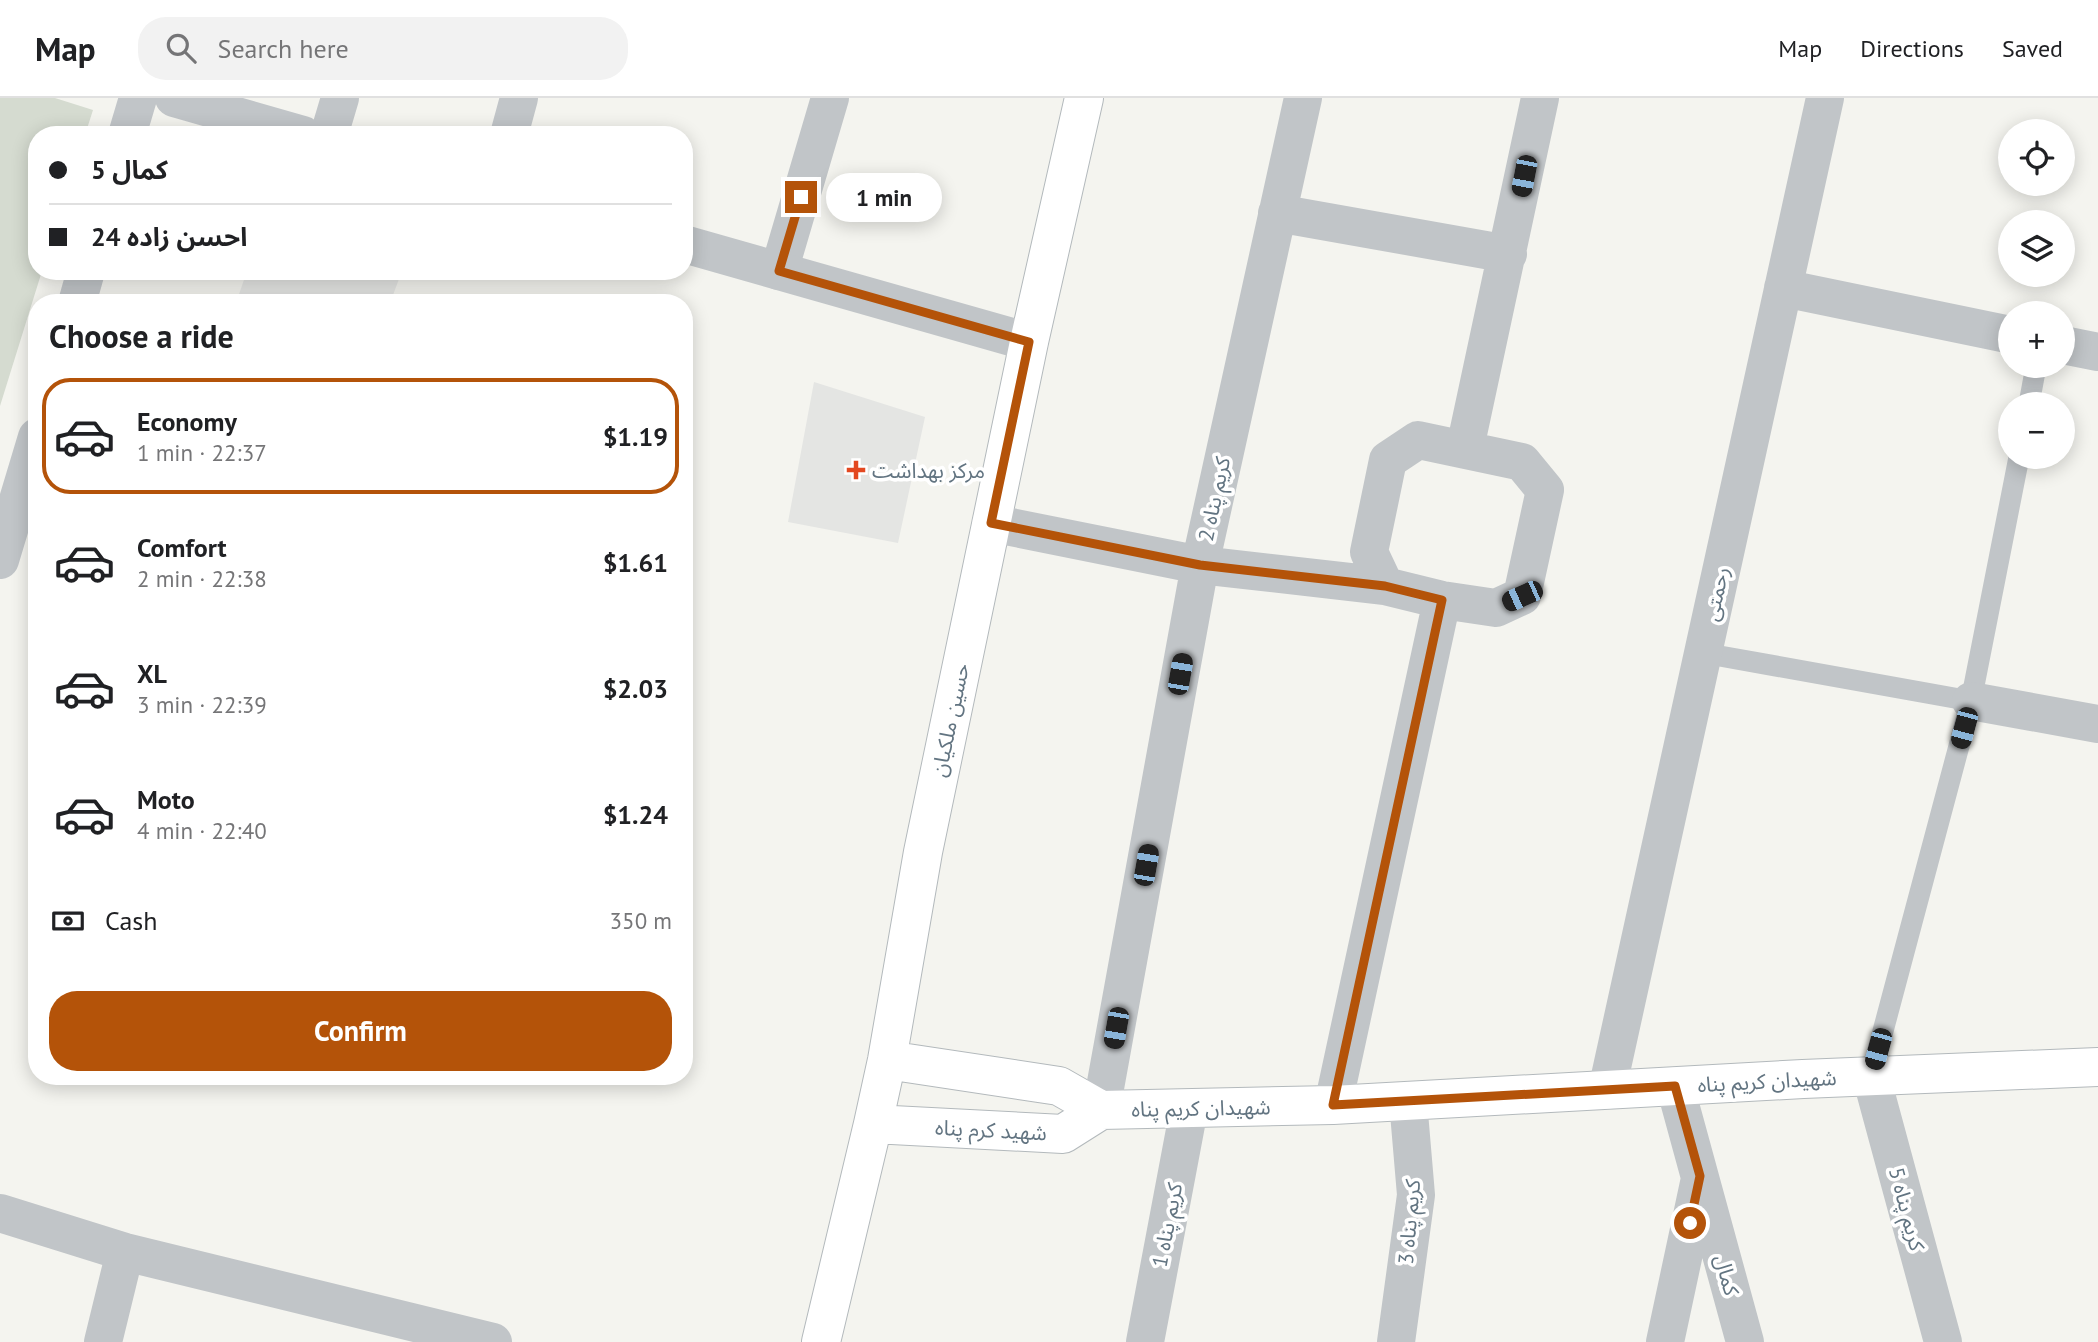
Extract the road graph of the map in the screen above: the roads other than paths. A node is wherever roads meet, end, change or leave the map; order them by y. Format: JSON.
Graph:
{"nodes":[{"id":1,"x":138,"y":98,"type":"edge"},
{"id":2,"x":174,"y":98,"type":"edge"},
{"id":3,"x":340,"y":98,"type":"edge"},
{"id":4,"x":519,"y":98,"type":"edge"},
{"id":5,"x":830,"y":98,"type":"edge"},
{"id":6,"x":1084,"y":98,"type":"edge"},
{"id":7,"x":1303,"y":98,"type":"edge"},
{"id":8,"x":1540,"y":98,"type":"edge"},
{"id":9,"x":1825,"y":98,"type":"edge"},
{"id":10,"x":130,"y":126,"type":"edge"},
{"id":11,"x":272,"y":126,"type":"edge"},
{"id":12,"x":332,"y":126,"type":"edge"},
{"id":13,"x":511,"y":126,"type":"edge"},
{"id":14,"x":1278,"y":213,"type":"junction"},
{"id":15,"x":693,"y":247,"type":"edge"},
{"id":16,"x":1508,"y":254,"type":"junction"},
{"id":17,"x":779,"y":271,"type":"junction"},
{"id":18,"x":1783,"y":288,"type":"junction"},
{"id":19,"x":1998,"y":332,"type":"edge"},
{"id":20,"x":1029,"y":342,"type":"junction"},
{"id":21,"x":2075,"y":347,"type":"edge"},
{"id":22,"x":2098,"y":352,"type":"edge"},
{"id":23,"x":1465,"y":448,"type":"junction"},
{"id":24,"x":28,"y":467,"type":"edge"},
{"id":25,"x":2017,"y":469,"type":"edge"},
{"id":26,"x":991,"y":523,"type":"junction"},
{"id":27,"x":0,"y":561,"type":"edge"},
{"id":28,"x":1200,"y":565,"type":"junction"},
{"id":29,"x":1385,"y":586,"type":"junction"},
{"id":30,"x":1442,"y":600,"type":"junction"},
{"id":31,"x":1703,"y":653,"type":"junction"},
{"id":32,"x":1972,"y":701,"type":"junction"},
{"id":33,"x":2098,"y":724,"type":"edge"},
{"id":34,"x":887,"y":1060,"type":"junction"},
{"id":35,"x":2098,"y":1068,"type":"edge"},
{"id":36,"x":1871,"y":1076,"type":"junction"},
{"id":37,"x":1675,"y":1086,"type":"junction"},
{"id":38,"x":1607,"y":1090,"type":"junction"},
{"id":39,"x":1408,"y":1101,"type":"junction"},
{"id":40,"x":1333,"y":1105,"type":"junction"},
{"id":41,"x":1189,"y":1108,"type":"junction"},
{"id":42,"x":1101,"y":1110,"type":"junction"},
{"id":43,"x":873,"y":1124,"type":"junction"},
{"id":44,"x":1700,"y":1176,"type":"junction"},
{"id":45,"x":0,"y":1213,"type":"edge"},
{"id":46,"x":125,"y":1252,"type":"junction"},
{"id":47,"x":103,"y":1342,"type":"edge"},
{"id":48,"x":493,"y":1342,"type":"edge"},
{"id":49,"x":821,"y":1342,"type":"edge"},
{"id":50,"x":1145,"y":1342,"type":"edge"},
{"id":51,"x":1396,"y":1342,"type":"edge"},
{"id":52,"x":1664,"y":1342,"type":"edge"},
{"id":53,"x":1745,"y":1342,"type":"edge"},
{"id":54,"x":1943,"y":1342,"type":"edge"}],
"edges":[{"from":1,"to":10,"type":"street"},
{"from":2,"to":11,"type":"street"},
{"from":3,"to":12,"type":"street"},
{"from":4,"to":13,"type":"street"},
{"from":5,"to":17,"type":"street"},
{"from":6,"to":20,"type":"main road","name":"حسین ملکیان"},
{"from":7,"to":14,"type":"street","name":"کریم پناه 2"},
{"from":8,"to":16,"type":"street"},
{"from":9,"to":18,"type":"street","name":"رحمتی"},
{"from":14,"to":16,"type":"street"},
{"from":14,"to":28,"type":"street","name":"کریم پناه 2"},
{"from":15,"to":17,"type":"street"},
{"from":16,"to":23,"type":"street"},
{"from":17,"to":20,"type":"street"},
{"from":18,"to":19,"type":"street"},
{"from":18,"to":31,"type":"street","name":"رحمتی"},
{"from":20,"to":26,"type":"main road","name":"حسین ملکیان"},
{"from":21,"to":22,"type":"street"},
{"from":23,"to":29,"type":"street"},
{"from":23,"to":30,"type":"street"},
{"from":24,"to":27,"type":"street"},
{"from":25,"to":32,"type":"lane"},
{"from":26,"to":28,"type":"street"},
{"from":26,"to":34,"type":"main road","name":"حسین ملکیان"},
{"from":28,"to":29,"type":"street"},
{"from":28,"to":42,"type":"street","name":"کریم پناه 2"},
{"from":29,"to":30,"type":"street"},
{"from":30,"to":40,"type":"street"},
{"from":31,"to":32,"type":"lane"},
{"from":31,"to":38,"type":"street","name":"رحمتی"},
{"from":32,"to":33,"type":"street"},
{"from":32,"to":36,"type":"lane"},
{"from":34,"to":42,"type":"main road"},
{"from":34,"to":43,"type":"main road","name":"حسین ملکیان"},
{"from":35,"to":36,"type":"main road","name":"شهیدان کریم پناه"},
{"from":36,"to":37,"type":"main road","name":"شهیدان کریم پناه"},
{"from":36,"to":54,"type":"street","name":"کریم پناه 5"},
{"from":37,"to":38,"type":"main road","name":"شهیدان کریم پناه"},
{"from":37,"to":44,"type":"street","name":"کمال"},
{"from":38,"to":39,"type":"main road","name":"شهیدان کریم پناه"},
{"from":39,"to":40,"type":"main road","name":"شهیدان کریم پناه"},
{"from":39,"to":51,"type":"street","name":"کریم پناه 3"},
{"from":40,"to":41,"type":"main road","name":"شهیدان کریم پناه"},
{"from":41,"to":42,"type":"main road","name":"شهیدان کریم پناه"},
{"from":41,"to":50,"type":"street","name":"کریم پناه 1"},
{"from":42,"to":43,"type":"main road","name":"شهید کرم پناه"},
{"from":43,"to":49,"type":"main road","name":"حسین ملکیان"},
{"from":44,"to":52,"type":"street"},
{"from":44,"to":53,"type":"street","name":"کمال"},
{"from":45,"to":46,"type":"street"},
{"from":46,"to":47,"type":"street"},
{"from":46,"to":48,"type":"street"}]}
